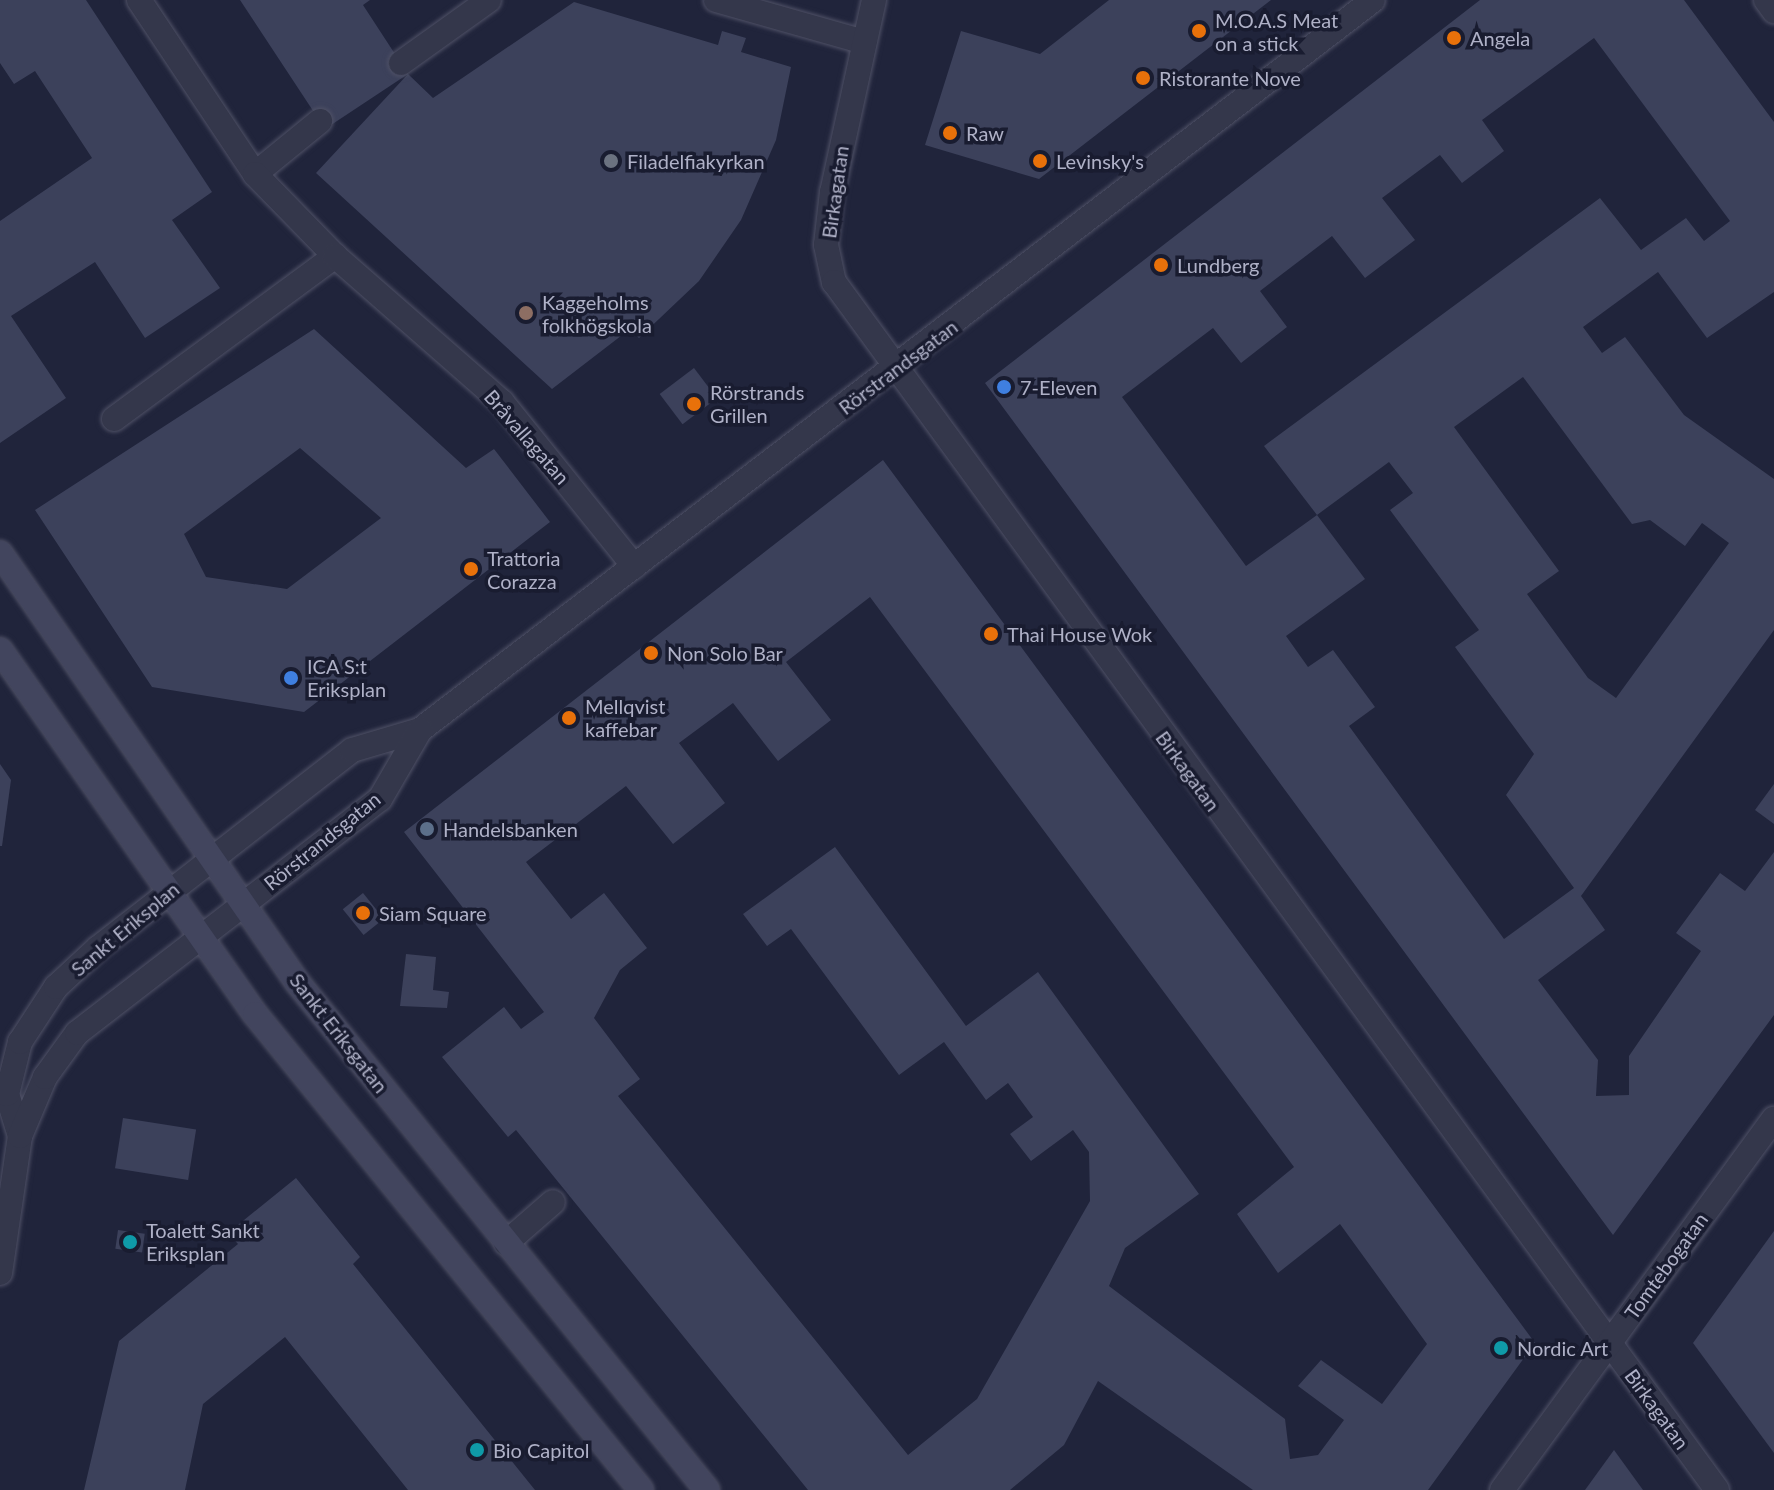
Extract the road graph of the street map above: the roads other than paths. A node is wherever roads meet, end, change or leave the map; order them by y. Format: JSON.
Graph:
{"nodes":[{"id":1,"x":139,"y":0,"type":"edge"},
{"id":2,"x":489,"y":0,"type":"edge"},
{"id":3,"x":716,"y":0,"type":"edge"},
{"id":4,"x":874,"y":0,"type":"edge"},
{"id":5,"x":1373,"y":0,"type":"edge"},
{"id":6,"x":1766,"y":0,"type":"edge"},
{"id":7,"x":1774,"y":11,"type":"edge"},
{"id":8,"x":864,"y":42,"type":"junction"},
{"id":9,"x":401,"y":63,"type":"dead end"},
{"id":10,"x":320,"y":121,"type":"dead end"},
{"id":11,"x":255,"y":174,"type":"junction"},
{"id":12,"x":335,"y":256,"type":"junction"},
{"id":13,"x":895,"y":371,"type":"junction"},
{"id":14,"x":114,"y":419,"type":"dead end"},
{"id":15,"x":0,"y":553,"type":"edge"},
{"id":16,"x":634,"y":566,"type":"junction"},
{"id":17,"x":0,"y":650,"type":"edge"},
{"id":18,"x":420,"y":730,"type":"junction"},
{"id":19,"x":210,"y":860,"type":"junction"},
{"id":20,"x":166,"y":894,"type":"junction"},
{"id":21,"x":242,"y":905,"type":"junction"},
{"id":22,"x":199,"y":939,"type":"junction"},
{"id":23,"x":0,"y":1117,"type":"edge"},
{"id":24,"x":1774,"y":1119,"type":"edge"},
{"id":25,"x":20,"y":1136,"type":"junction"},
{"id":26,"x":553,"y":1202,"type":"dead end"},
{"id":27,"x":506,"y":1243,"type":"junction"},
{"id":28,"x":0,"y":1273,"type":"edge"},
{"id":29,"x":1609,"y":1344,"type":"junction"},
{"id":30,"x":641,"y":1490,"type":"edge"},
{"id":31,"x":707,"y":1490,"type":"edge"},
{"id":32,"x":1502,"y":1490,"type":"edge"},
{"id":33,"x":1717,"y":1490,"type":"edge"}],
"edges":[{"from":1,"to":11,"type":"street","name":"Bråvallagatan"},
{"from":2,"to":9,"type":"street"},
{"from":3,"to":8,"type":"street"},
{"from":4,"to":8,"type":"street","name":"Birkagatan"},
{"from":5,"to":13,"type":"street","name":"Rörstrandsgatan"},
{"from":6,"to":7,"type":"street"},
{"from":8,"to":13,"type":"street","name":"Birkagatan"},
{"from":10,"to":11,"type":"street"},
{"from":11,"to":12,"type":"street","name":"Bråvallagatan"},
{"from":12,"to":14,"type":"street"},
{"from":12,"to":16,"type":"street","name":"Bråvallagatan"},
{"from":13,"to":16,"type":"street","name":"Rörstrandsgatan"},
{"from":13,"to":29,"type":"street","name":"Birkagatan"},
{"from":15,"to":19,"type":"main road","name":"Sankt Eriksgatan"},
{"from":16,"to":18,"type":"street","name":"Rörstrandsgatan"},
{"from":17,"to":20,"type":"main road"},
{"from":18,"to":19,"type":"street","name":"Rörstrandsgatan"},
{"from":18,"to":21,"type":"street","name":"Rörstrandsgatan"},
{"from":19,"to":20,"type":"street","name":"Sankt Eriksplan"},
{"from":19,"to":21,"type":"main road","name":"Sankt Eriksgatan"},
{"from":20,"to":22,"type":"main road"},
{"from":20,"to":25,"type":"street","name":"Sankt Eriksplan"},
{"from":21,"to":22,"type":"street","name":"Sankt Eriksplan"},
{"from":21,"to":27,"type":"main road","name":"Sankt Eriksgatan"},
{"from":22,"to":25,"type":"street","name":"Sankt Eriksplan"},
{"from":22,"to":30,"type":"main road"},
{"from":23,"to":25,"type":"street"},
{"from":24,"to":29,"type":"street","name":"Tomtebogatan"},
{"from":25,"to":28,"type":"street","name":"Sankt Eriksplan"},
{"from":26,"to":27,"type":"street"},
{"from":27,"to":31,"type":"main road","name":"Sankt Eriksgatan"},
{"from":29,"to":32,"type":"street","name":"Tomtebogatan"},
{"from":29,"to":33,"type":"street","name":"Birkagatan"}]}
